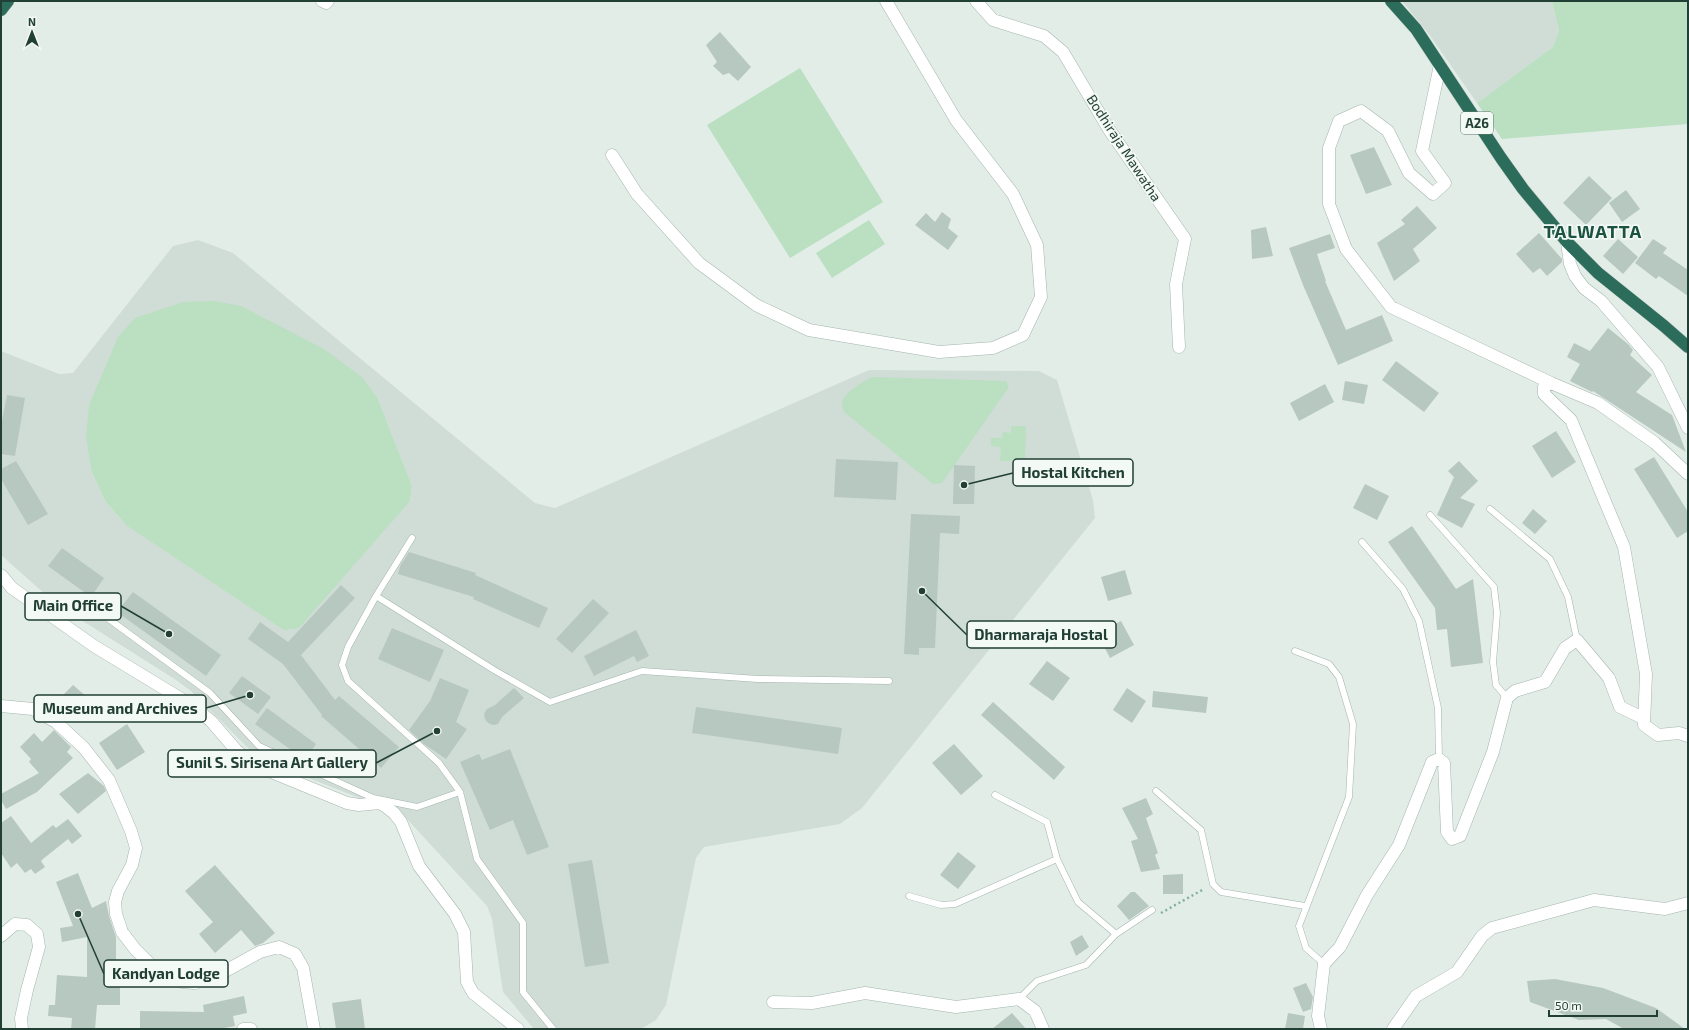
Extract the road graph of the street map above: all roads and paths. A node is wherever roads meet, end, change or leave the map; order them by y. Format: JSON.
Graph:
{"nodes":[{"id":1,"x":8,"y":1,"type":"edge"},
{"id":2,"x":322,"y":1,"type":"edge"},
{"id":3,"x":328,"y":1,"type":"edge"},
{"id":4,"x":886,"y":1,"type":"edge"},
{"id":5,"x":976,"y":1,"type":"edge"},
{"id":6,"x":1391,"y":1,"type":"edge"},
{"id":7,"x":1,"y":10,"type":"edge"},
{"id":8,"x":1440,"y":65,"type":"junction"},
{"id":9,"x":612,"y":154,"type":"dead end"},
{"id":10,"x":1567,"y":242,"type":"junction"},
{"id":11,"x":1179,"y":347,"type":"dead end"},
{"id":12,"x":1688,"y":348,"type":"edge"},
{"id":13,"x":1551,"y":383,"type":"junction"},
{"id":14,"x":1688,"y":428,"type":"edge"},
{"id":15,"x":1688,"y":474,"type":"edge"},
{"id":16,"x":1490,"y":509,"type":"dead end"},
{"id":17,"x":1430,"y":514,"type":"dead end"},
{"id":18,"x":412,"y":538,"type":"dead end"},
{"id":19,"x":1362,"y":542,"type":"dead end"},
{"id":20,"x":1,"y":575,"type":"edge"},
{"id":21,"x":376,"y":596,"type":"junction"},
{"id":22,"x":106,"y":617,"type":"dead end"},
{"id":23,"x":1577,"y":640,"type":"junction"},
{"id":24,"x":1295,"y":651,"type":"dead end"},
{"id":25,"x":889,"y":681,"type":"dead end"},
{"id":26,"x":1508,"y":698,"type":"junction"},
{"id":27,"x":1,"y":706,"type":"edge"},
{"id":28,"x":1643,"y":718,"type":"junction"},
{"id":29,"x":1688,"y":736,"type":"edge"},
{"id":30,"x":1439,"y":759,"type":"junction"},
{"id":31,"x":460,"y":792,"type":"junction"},
{"id":32,"x":1156,"y":792,"type":"dead end"},
{"id":33,"x":996,"y":795,"type":"dead end"},
{"id":34,"x":1057,"y":859,"type":"junction"},
{"id":35,"x":1213,"y":884,"type":"junction"},
{"id":36,"x":908,"y":896,"type":"dead end"},
{"id":37,"x":1688,"y":903,"type":"edge"},
{"id":38,"x":1305,"y":906,"type":"junction"},
{"id":39,"x":1152,"y":910,"type":"dead end"},
{"id":40,"x":1160,"y":913,"type":"dead end"},
{"id":41,"x":1116,"y":934,"type":"junction"},
{"id":42,"x":1,"y":936,"type":"edge"},
{"id":43,"x":1324,"y":964,"type":"junction"},
{"id":44,"x":1019,"y":999,"type":"junction"},
{"id":45,"x":773,"y":1002,"type":"dead end"},
{"id":46,"x":22,"y":1029,"type":"edge"},
{"id":47,"x":243,"y":1029,"type":"edge"},
{"id":48,"x":251,"y":1029,"type":"edge"},
{"id":49,"x":314,"y":1029,"type":"edge"},
{"id":50,"x":518,"y":1029,"type":"edge"},
{"id":51,"x":552,"y":1029,"type":"edge"},
{"id":52,"x":1043,"y":1029,"type":"edge"},
{"id":53,"x":1320,"y":1029,"type":"edge"},
{"id":54,"x":1393,"y":1029,"type":"edge"}],
"edges":[{"from":1,"to":7,"type":"highway"},
{"from":2,"to":3,"type":"street"},
{"from":4,"to":9,"type":"street"},
{"from":5,"to":11,"type":"street","name":"Bodhiraja Mawatha"},
{"from":6,"to":8,"type":"highway","number":"A26"},
{"from":8,"to":10,"type":"highway","number":"A26"},
{"from":8,"to":13,"type":"street"},
{"from":10,"to":12,"type":"highway","number":"A26"},
{"from":10,"to":14,"type":"street"},
{"from":13,"to":15,"type":"street"},
{"from":13,"to":28,"type":"street"},
{"from":16,"to":23,"type":"lane"},
{"from":17,"to":26,"type":"lane"},
{"from":18,"to":21,"type":"lane"},
{"from":19,"to":30,"type":"lane"},
{"from":20,"to":50,"type":"street"},
{"from":21,"to":25,"type":"lane"},
{"from":21,"to":31,"type":"lane"},
{"from":22,"to":31,"type":"lane"},
{"from":23,"to":26,"type":"street"},
{"from":23,"to":28,"type":"street"},
{"from":24,"to":38,"type":"lane"},
{"from":26,"to":30,"type":"street"},
{"from":27,"to":49,"type":"street"},
{"from":28,"to":29,"type":"street"},
{"from":30,"to":43,"type":"street"},
{"from":31,"to":51,"type":"lane"},
{"from":32,"to":35,"type":"lane"},
{"from":33,"to":34,"type":"lane"},
{"from":34,"to":36,"type":"lane"},
{"from":34,"to":41,"type":"lane"},
{"from":35,"to":38,"type":"lane"},
{"from":35,"to":40,"type":"path"},
{"from":37,"to":54,"type":"street"},
{"from":38,"to":43,"type":"lane"},
{"from":39,"to":41,"type":"lane"},
{"from":41,"to":44,"type":"lane"},
{"from":42,"to":46,"type":"street"},
{"from":43,"to":53,"type":"street"},
{"from":44,"to":45,"type":"street"},
{"from":44,"to":52,"type":"street"},
{"from":47,"to":48,"type":"street"}]}
